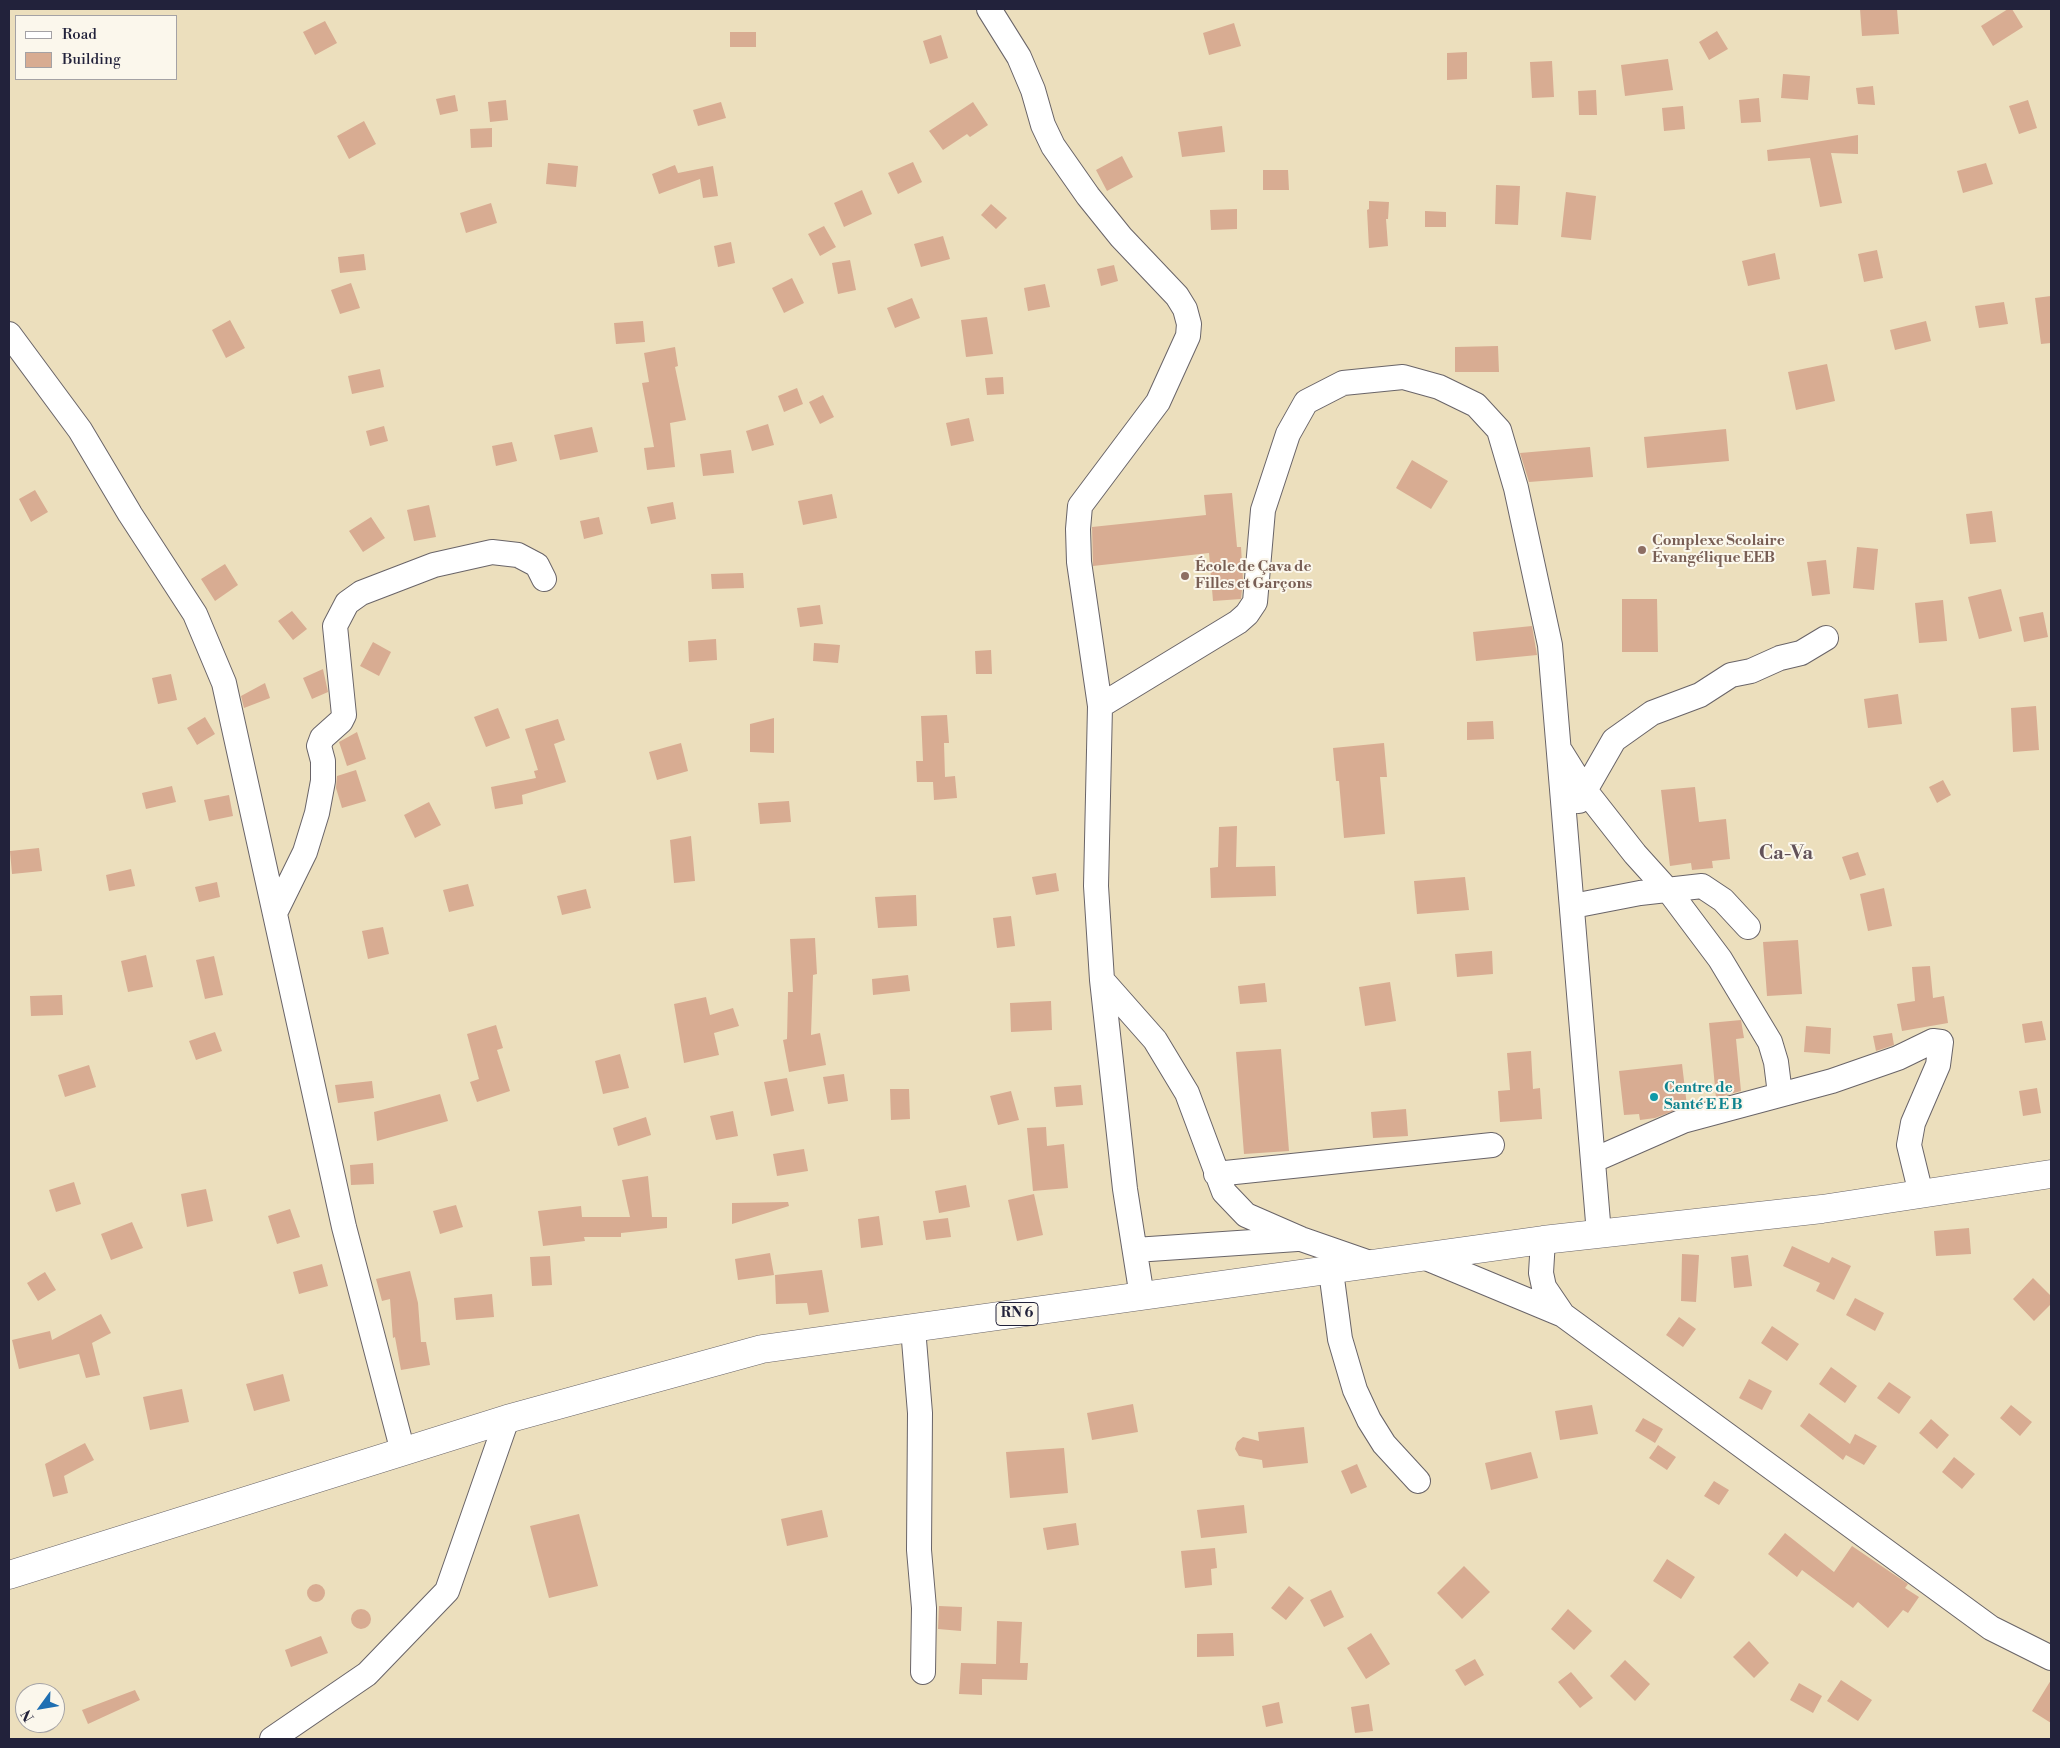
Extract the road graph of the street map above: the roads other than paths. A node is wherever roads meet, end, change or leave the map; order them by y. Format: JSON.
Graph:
{"nodes":[{"id":1,"x":989,"y":9,"type":"edge"},
{"id":2,"x":9,"y":334,"type":"edge"},
{"id":3,"x":544,"y":579,"type":"dead end"},
{"id":4,"x":1826,"y":638,"type":"dead end"},
{"id":5,"x":1100,"y":706,"type":"junction"},
{"id":6,"x":1558,"y":748,"type":"junction"},
{"id":7,"x":1584,"y":789,"type":"junction"},
{"id":8,"x":1566,"y":833,"type":"junction"},
{"id":9,"x":1667,"y":889,"type":"junction"},
{"id":10,"x":1573,"y":906,"type":"junction"},
{"id":11,"x":275,"y":912,"type":"junction"},
{"id":12,"x":1748,"y":927,"type":"dead end"},
{"id":13,"x":1102,"y":980,"type":"junction"},
{"id":14,"x":1780,"y":1094,"type":"junction"},
{"id":15,"x":1492,"y":1145,"type":"dead end"},
{"id":16,"x":1594,"y":1160,"type":"junction"},
{"id":17,"x":1216,"y":1174,"type":"junction"},
{"id":18,"x":2051,"y":1174,"type":"edge"},
{"id":19,"x":1921,"y":1194,"type":"junction"},
{"id":20,"x":1599,"y":1234,"type":"junction"},
{"id":21,"x":1301,"y":1239,"type":"junction"},
{"id":22,"x":1543,"y":1240,"type":"junction"},
{"id":23,"x":1135,"y":1250,"type":"junction"},
{"id":24,"x":1426,"y":1258,"type":"junction"},
{"id":25,"x":1374,"y":1265,"type":"junction"},
{"id":26,"x":1331,"y":1271,"type":"junction"},
{"id":27,"x":1142,"y":1297,"type":"junction"},
{"id":28,"x":1563,"y":1315,"type":"junction"},
{"id":29,"x":913,"y":1328,"type":"junction"},
{"id":30,"x":507,"y":1419,"type":"junction"},
{"id":31,"x":403,"y":1452,"type":"junction"},
{"id":32,"x":1418,"y":1480,"type":"dead end"},
{"id":33,"x":9,"y":1575,"type":"edge"},
{"id":34,"x":2051,"y":1658,"type":"edge"},
{"id":35,"x":923,"y":1672,"type":"dead end"},
{"id":36,"x":272,"y":1739,"type":"edge"}],
"edges":[{"from":1,"to":5,"type":"street"},
{"from":2,"to":11,"type":"street"},
{"from":3,"to":11,"type":"street"},
{"from":4,"to":7,"type":"street"},
{"from":5,"to":6,"type":"street"},
{"from":5,"to":13,"type":"street"},
{"from":6,"to":7,"type":"street"},
{"from":6,"to":8,"type":"street"},
{"from":7,"to":8,"type":"street"},
{"from":7,"to":9,"type":"street"},
{"from":8,"to":10,"type":"street"},
{"from":9,"to":10,"type":"street"},
{"from":9,"to":12,"type":"street"},
{"from":9,"to":14,"type":"street"},
{"from":10,"to":16,"type":"street"},
{"from":11,"to":31,"type":"street"},
{"from":13,"to":17,"type":"street"},
{"from":13,"to":23,"type":"street"},
{"from":14,"to":16,"type":"street"},
{"from":14,"to":19,"type":"street"},
{"from":15,"to":17,"type":"street"},
{"from":16,"to":20,"type":"street"},
{"from":17,"to":21,"type":"street"},
{"from":18,"to":19,"type":"main road","number":"RN 6"},
{"from":19,"to":20,"type":"main road","number":"RN 6"},
{"from":20,"to":22,"type":"main road","number":"RN 6"},
{"from":21,"to":23,"type":"street"},
{"from":21,"to":25,"type":"street"},
{"from":22,"to":24,"type":"main road","number":"RN 6"},
{"from":22,"to":28,"type":"street"},
{"from":23,"to":27,"type":"street"},
{"from":24,"to":25,"type":"main road","number":"RN 6"},
{"from":24,"to":28,"type":"street"},
{"from":25,"to":26,"type":"main road","number":"RN 6"},
{"from":26,"to":27,"type":"main road","number":"RN 6"},
{"from":26,"to":32,"type":"street"},
{"from":27,"to":29,"type":"main road","number":"RN 6"},
{"from":28,"to":34,"type":"street"},
{"from":29,"to":30,"type":"main road","number":"RN 6"},
{"from":29,"to":35,"type":"street"},
{"from":30,"to":31,"type":"main road","number":"RN 6"},
{"from":30,"to":36,"type":"street"},
{"from":31,"to":33,"type":"main road","number":"RN 6"}]}
